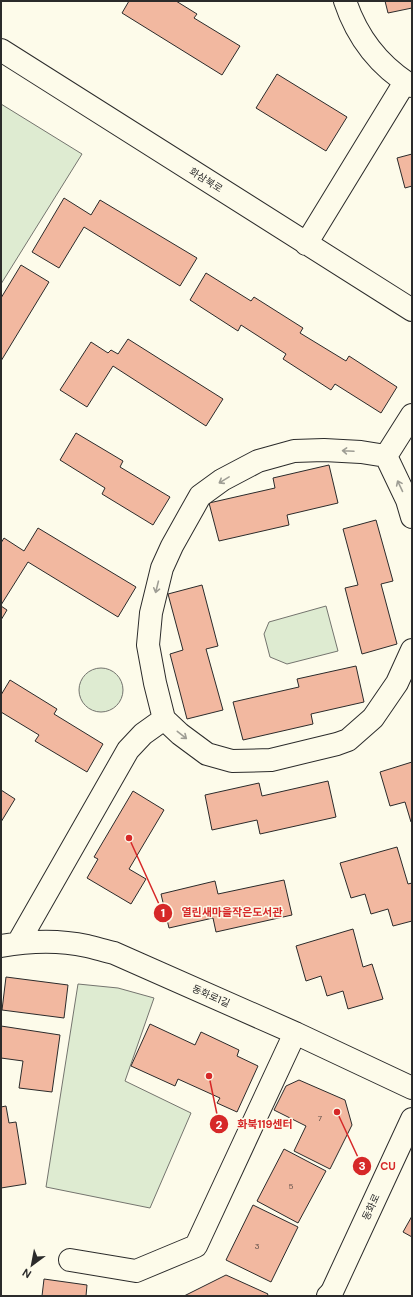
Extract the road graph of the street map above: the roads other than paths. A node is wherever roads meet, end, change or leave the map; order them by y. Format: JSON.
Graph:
{"nodes":[{"id":1,"x":345,"y":1,"type":"edge"},
{"id":2,"x":1,"y":50,"type":"edge"},
{"id":3,"x":409,"y":84,"type":"edge"},
{"id":4,"x":306,"y":244,"type":"junction"},
{"id":5,"x":412,"y":310,"type":"edge"},
{"id":6,"x":412,"y":415,"type":"edge"},
{"id":7,"x":386,"y":456,"type":"junction"},
{"id":8,"x":412,"y":517,"type":"edge"},
{"id":9,"x":412,"y":650,"type":"edge"},
{"id":10,"x":164,"y":719,"type":"junction"},
{"id":11,"x":9,"y":944,"type":"edge"},
{"id":12,"x":295,"y":1033,"type":"junction"},
{"id":13,"x":412,"y":1088,"type":"edge"},
{"id":14,"x":412,"y":1119,"type":"edge"},
{"id":15,"x":70,"y":1260,"type":"dead end"},
{"id":16,"x":330,"y":1295,"type":"edge"}],
"edges":[{"from":1,"to":3,"type":"street"},
{"from":2,"to":4,"type":"street","name":"화삼북로"},
{"from":3,"to":4,"type":"street"},
{"from":4,"to":5,"type":"street","name":"화삼북로"},
{"from":6,"to":7,"type":"street"},
{"from":8,"to":7,"type":"street","one_way":true},
{"from":7,"to":10,"type":"street","one_way":true},
{"from":10,"to":9,"type":"street","one_way":true},
{"from":10,"to":11,"type":"street"},
{"from":11,"to":12,"type":"street","name":"동화로1길"},
{"from":12,"to":13,"type":"street","name":"동화로1길"},
{"from":12,"to":15,"type":"street"},
{"from":14,"to":16,"type":"street","name":"동화로"}]}
